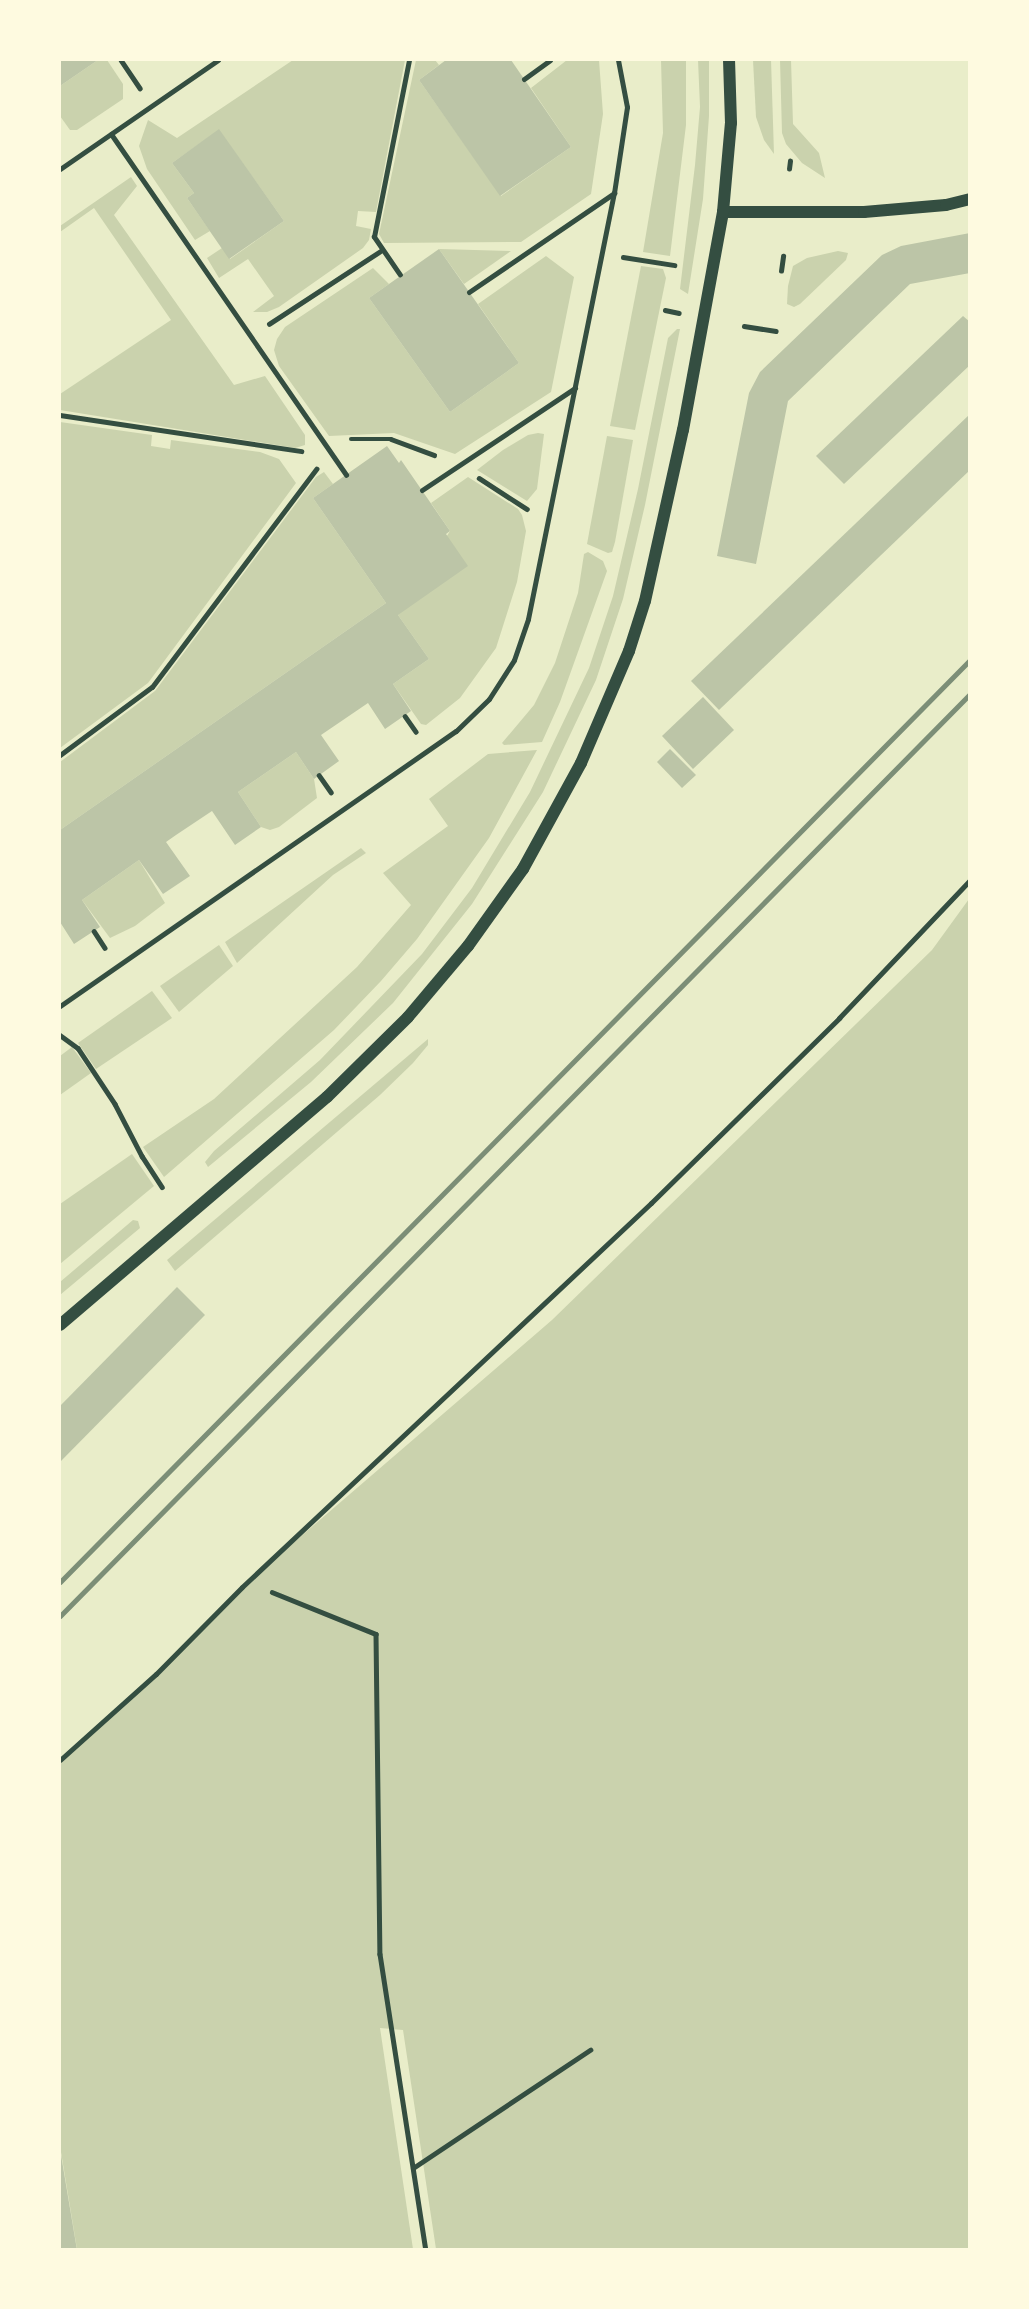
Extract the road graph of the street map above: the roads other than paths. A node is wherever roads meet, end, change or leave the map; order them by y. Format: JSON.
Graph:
{"nodes":[{"id":1,"x":218,"y":60,"type":"edge"},
{"id":2,"x":550,"y":60,"type":"edge"},
{"id":3,"x":618,"y":60,"type":"edge"},
{"id":4,"x":729,"y":60,"type":"edge"},
{"id":5,"x":524,"y":79,"type":"dead end"},
{"id":6,"x":111,"y":134,"type":"junction"},
{"id":7,"x":60,"y":169,"type":"edge"},
{"id":8,"x":614,"y":193,"type":"junction"},
{"id":9,"x":970,"y":199,"type":"edge"},
{"id":10,"x":723,"y":212,"type":"junction"},
{"id":11,"x":469,"y":292,"type":"dead end"},
{"id":12,"x":575,"y":388,"type":"junction"},
{"id":13,"x":346,"y":475,"type":"dead end"},
{"id":14,"x":422,"y":490,"type":"dead end"},
{"id":15,"x":970,"y":880,"type":"edge"},
{"id":16,"x":60,"y":1006,"type":"edge"},
{"id":17,"x":60,"y":1325,"type":"edge"},
{"id":18,"x":60,"y":1760,"type":"edge"}],
"edges":[{"from":1,"to":6,"type":"lane"},
{"from":2,"to":5,"type":"lane"},
{"from":3,"to":8,"type":"lane"},
{"from":4,"to":10,"type":"street"},
{"from":6,"to":7,"type":"lane"},
{"from":6,"to":13,"type":"lane"},
{"from":8,"to":11,"type":"lane"},
{"from":8,"to":12,"type":"lane"},
{"from":9,"to":10,"type":"street"},
{"from":10,"to":17,"type":"street"},
{"from":12,"to":14,"type":"lane"},
{"from":12,"to":16,"type":"lane"},
{"from":15,"to":18,"type":"lane"}]}
